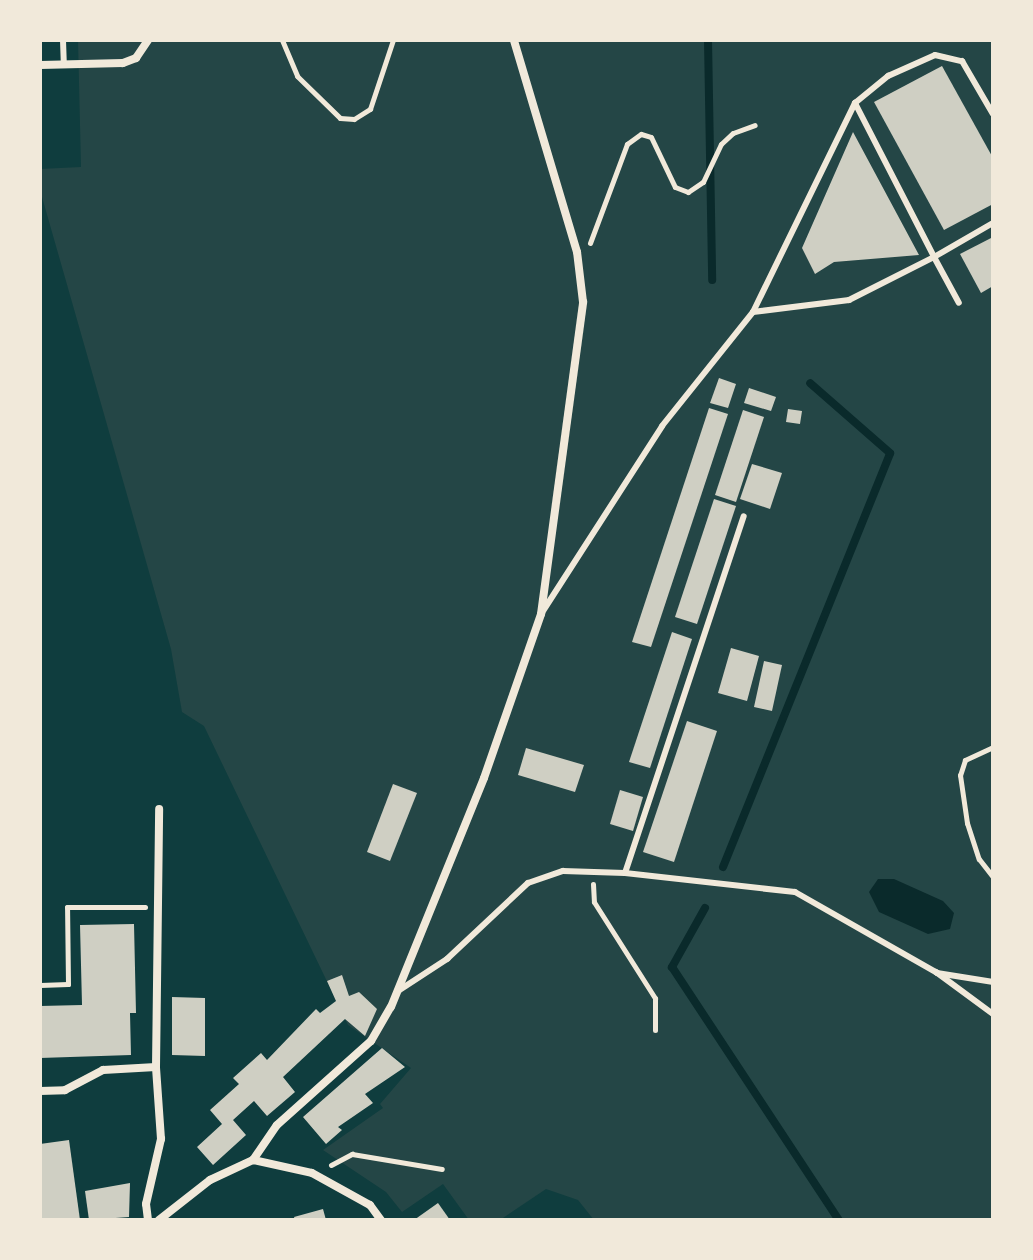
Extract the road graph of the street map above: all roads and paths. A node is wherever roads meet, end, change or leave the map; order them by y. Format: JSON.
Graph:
{"nodes":[{"id":1,"x":63,"y":40,"type":"edge"},
{"id":2,"x":148,"y":40,"type":"edge"},
{"id":3,"x":282,"y":40,"type":"edge"},
{"id":4,"x":393,"y":40,"type":"edge"},
{"id":5,"x":514,"y":40,"type":"edge"},
{"id":6,"x":40,"y":65,"type":"edge"},
{"id":7,"x":64,"y":65,"type":"junction"},
{"id":8,"x":855,"y":103,"type":"junction"},
{"id":9,"x":993,"y":114,"type":"edge"},
{"id":10,"x":755,"y":125,"type":"dead end"},
{"id":11,"x":993,"y":223,"type":"edge"},
{"id":12,"x":577,"y":252,"type":"junction"},
{"id":13,"x":934,"y":257,"type":"junction"},
{"id":14,"x":959,"y":303,"type":"dead end"},
{"id":15,"x":753,"y":312,"type":"junction"},
{"id":16,"x":744,"y":516,"type":"dead end"},
{"id":17,"x":541,"y":614,"type":"junction"},
{"id":18,"x":993,"y":747,"type":"edge"},
{"id":19,"x":159,"y":809,"type":"dead end"},
{"id":20,"x":592,"y":871,"type":"junction"},
{"id":21,"x":625,"y":873,"type":"junction"},
{"id":22,"x":993,"y":877,"type":"edge"},
{"id":23,"x":158,"y":907,"type":"junction"},
{"id":24,"x":936,"y":972,"type":"junction"},
{"id":25,"x":993,"y":982,"type":"edge"},
{"id":26,"x":40,"y":985,"type":"edge"},
{"id":27,"x":398,"y":991,"type":"junction"},
{"id":28,"x":993,"y":1014,"type":"edge"},
{"id":29,"x":655,"y":1030,"type":"dead end"},
{"id":30,"x":156,"y":1067,"type":"junction"},
{"id":31,"x":40,"y":1091,"type":"edge"},
{"id":32,"x":253,"y":1160,"type":"junction"},
{"id":33,"x":341,"y":1161,"type":"dead end"},
{"id":34,"x":442,"y":1169,"type":"dead end"},
{"id":35,"x":148,"y":1220,"type":"edge"},
{"id":36,"x":159,"y":1220,"type":"edge"},
{"id":37,"x":381,"y":1220,"type":"edge"}],
"edges":[{"from":1,"to":7,"type":"lane"},
{"from":2,"to":7,"type":"street"},
{"from":3,"to":4,"type":"path"},
{"from":5,"to":12,"type":"street"},
{"from":6,"to":7,"type":"street"},
{"from":8,"to":9,"type":"lane"},
{"from":8,"to":13,"type":"lane"},
{"from":8,"to":15,"type":"lane"},
{"from":10,"to":12,"type":"path"},
{"from":11,"to":13,"type":"lane"},
{"from":12,"to":17,"type":"street"},
{"from":13,"to":14,"type":"lane"},
{"from":13,"to":15,"type":"lane"},
{"from":15,"to":17,"type":"lane"},
{"from":16,"to":21,"type":"lane"},
{"from":17,"to":27,"type":"street"},
{"from":18,"to":22,"type":"path"},
{"from":19,"to":23,"type":"street"},
{"from":20,"to":21,"type":"lane"},
{"from":20,"to":27,"type":"lane"},
{"from":20,"to":29,"type":"path"},
{"from":21,"to":24,"type":"lane"},
{"from":23,"to":26,"type":"path"},
{"from":23,"to":30,"type":"street"},
{"from":24,"to":25,"type":"lane"},
{"from":24,"to":28,"type":"lane"},
{"from":27,"to":32,"type":"street"},
{"from":30,"to":31,"type":"street"},
{"from":30,"to":35,"type":"street"},
{"from":32,"to":36,"type":"street"},
{"from":32,"to":37,"type":"street"},
{"from":33,"to":34,"type":"path"}]}
